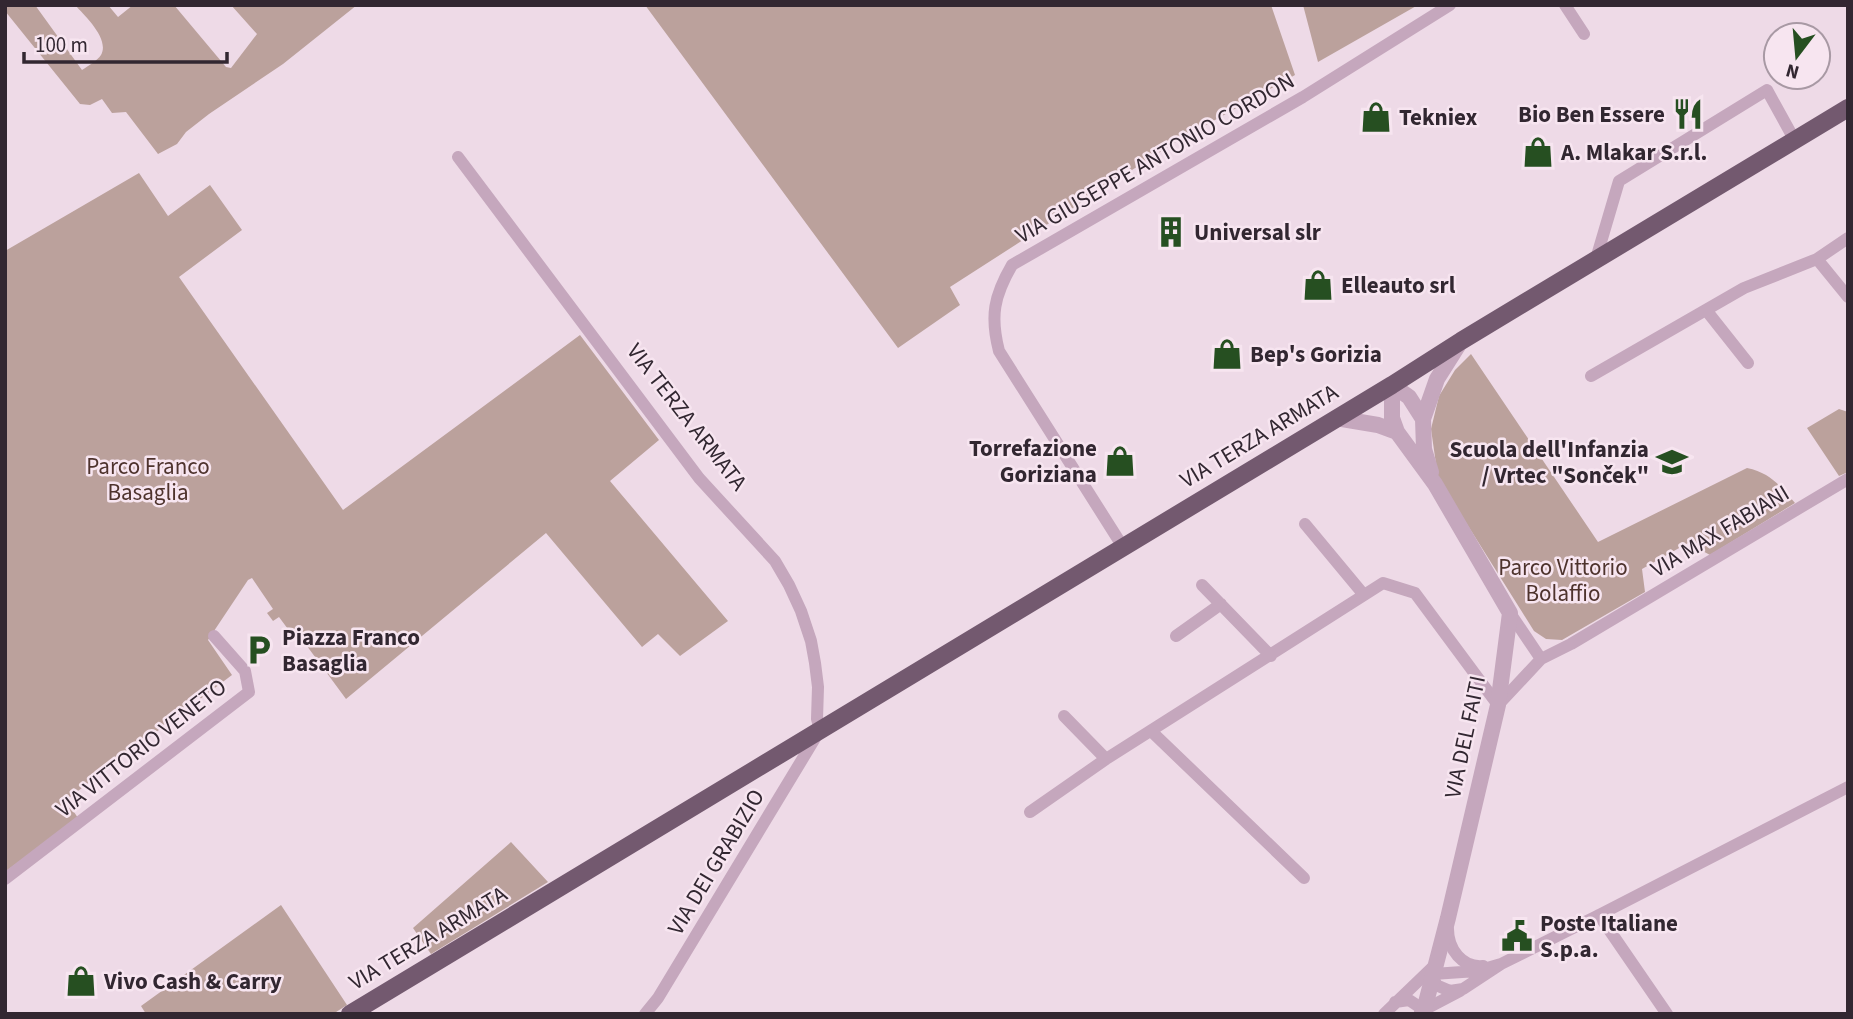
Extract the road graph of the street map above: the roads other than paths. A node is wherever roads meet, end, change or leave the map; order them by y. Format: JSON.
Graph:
{"nodes":[{"id":1,"x":1450,"y":5,"type":"edge"},
{"id":2,"x":1565,"y":5,"type":"edge"},
{"id":3,"x":1584,"y":34,"type":"dead end"},
{"id":4,"x":1848,"y":108,"type":"edge"},
{"id":5,"x":1794,"y":139,"type":"junction"},
{"id":6,"x":458,"y":157,"type":"dead end"},
{"id":7,"x":1848,"y":238,"type":"edge"},
{"id":8,"x":1596,"y":259,"type":"junction"},
{"id":9,"x":1817,"y":259,"type":"junction"},
{"id":10,"x":1848,"y":297,"type":"edge"},
{"id":11,"x":1706,"y":310,"type":"junction"},
{"id":12,"x":1461,"y":341,"type":"junction"},
{"id":13,"x":1748,"y":363,"type":"dead end"},
{"id":14,"x":1591,"y":376,"type":"dead end"},
{"id":15,"x":1392,"y":385,"type":"junction"},
{"id":16,"x":1336,"y":418,"type":"junction"},
{"id":17,"x":1423,"y":419,"type":"junction"},
{"id":18,"x":1397,"y":432,"type":"junction"},
{"id":19,"x":1848,"y":480,"type":"edge"},
{"id":20,"x":1435,"y":484,"type":"junction"},
{"id":21,"x":1304,"y":524,"type":"dead end"},
{"id":22,"x":1123,"y":547,"type":"junction"},
{"id":23,"x":1202,"y":585,"type":"dead end"},
{"id":24,"x":1364,"y":595,"type":"junction"},
{"id":25,"x":1221,"y":604,"type":"junction"},
{"id":26,"x":1510,"y":613,"type":"junction"},
{"id":27,"x":214,"y":636,"type":"dead end"},
{"id":28,"x":1176,"y":636,"type":"dead end"},
{"id":29,"x":1271,"y":656,"type":"junction"},
{"id":30,"x":1541,"y":659,"type":"junction"},
{"id":31,"x":1498,"y":705,"type":"junction"},
{"id":32,"x":1064,"y":716,"type":"dead end"},
{"id":33,"x":820,"y":730,"type":"junction"},
{"id":34,"x":1151,"y":731,"type":"junction"},
{"id":35,"x":1106,"y":759,"type":"junction"},
{"id":36,"x":1848,"y":787,"type":"edge"},
{"id":37,"x":1030,"y":812,"type":"dead end"},
{"id":38,"x":1304,"y":878,"type":"dead end"},
{"id":39,"x":5,"y":879,"type":"edge"},
{"id":40,"x":1599,"y":915,"type":"junction"},
{"id":41,"x":1448,"y":918,"type":"junction"},
{"id":42,"x":1501,"y":964,"type":"junction"},
{"id":43,"x":1434,"y":969,"type":"junction"},
{"id":44,"x":1463,"y":989,"type":"junction"},
{"id":45,"x":1395,"y":1002,"type":"junction"},
{"id":46,"x":1426,"y":1011,"type":"edge"},
{"id":47,"x":350,"y":1014,"type":"edge"},
{"id":48,"x":645,"y":1014,"type":"edge"},
{"id":49,"x":1384,"y":1014,"type":"edge"},
{"id":50,"x":1667,"y":1014,"type":"edge"}],
"edges":[{"from":1,"to":22,"type":"street","name":"VIA GIUSEPPE ANTONIO CORDON"},
{"from":2,"to":3,"type":"street"},
{"from":4,"to":5,"type":"main road","name":"VIA TERZA ARMATA"},
{"from":5,"to":8,"type":"main road","name":"VIA TERZA ARMATA"},
{"from":5,"to":8,"type":"street"},
{"from":6,"to":33,"type":"street","name":"VIA TERZA ARMATA"},
{"from":7,"to":9,"type":"street"},
{"from":8,"to":12,"type":"main road","name":"VIA TERZA ARMATA"},
{"from":9,"to":10,"type":"street"},
{"from":9,"to":11,"type":"street"},
{"from":11,"to":13,"type":"street"},
{"from":11,"to":14,"type":"street"},
{"from":12,"to":15,"type":"main road","name":"VIA TERZA ARMATA"},
{"from":12,"to":17,"type":"street"},
{"from":15,"to":16,"type":"main road","name":"VIA TERZA ARMATA"},
{"from":15,"to":17,"type":"street"},
{"from":15,"to":18,"type":"street"},
{"from":16,"to":18,"type":"street"},
{"from":16,"to":22,"type":"main road","name":"VIA TERZA ARMATA"},
{"from":17,"to":20,"type":"street"},
{"from":18,"to":20,"type":"street"},
{"from":19,"to":30,"type":"street","name":"VIA MAX FABIANI"},
{"from":20,"to":26,"type":"street"},
{"from":21,"to":24,"type":"street"},
{"from":22,"to":33,"type":"main road","name":"VIA TERZA ARMATA"},
{"from":23,"to":25,"type":"street"},
{"from":24,"to":29,"type":"street"},
{"from":24,"to":31,"type":"street"},
{"from":25,"to":28,"type":"street"},
{"from":25,"to":29,"type":"street"},
{"from":26,"to":30,"type":"street"},
{"from":26,"to":31,"type":"street","name":"VIA DEL FAITI"},
{"from":27,"to":39,"type":"street","name":"VIA VITTORIO VENETO"},
{"from":29,"to":34,"type":"street"},
{"from":30,"to":31,"type":"street","name":"VIA MAX FABIANI"},
{"from":31,"to":41,"type":"street","name":"VIA DEL FAITI"},
{"from":32,"to":35,"type":"street"},
{"from":33,"to":47,"type":"main road","name":"VIA TERZA ARMATA"},
{"from":33,"to":48,"type":"street","name":"VIA DEI GRABIZIO"},
{"from":34,"to":35,"type":"street"},
{"from":34,"to":38,"type":"street"},
{"from":35,"to":37,"type":"street"},
{"from":36,"to":40,"type":"street"},
{"from":40,"to":42,"type":"street"},
{"from":40,"to":50,"type":"street"},
{"from":41,"to":42,"type":"street"},
{"from":41,"to":43,"type":"street","name":"VIA DEL FAITI"},
{"from":42,"to":43,"type":"street"},
{"from":42,"to":44,"type":"street"},
{"from":43,"to":44,"type":"street"},
{"from":43,"to":45,"type":"street"},
{"from":43,"to":46,"type":"street","name":"VIA DEL FAITI"},
{"from":44,"to":46,"type":"street"},
{"from":45,"to":46,"type":"street"},
{"from":45,"to":49,"type":"street"}]}
